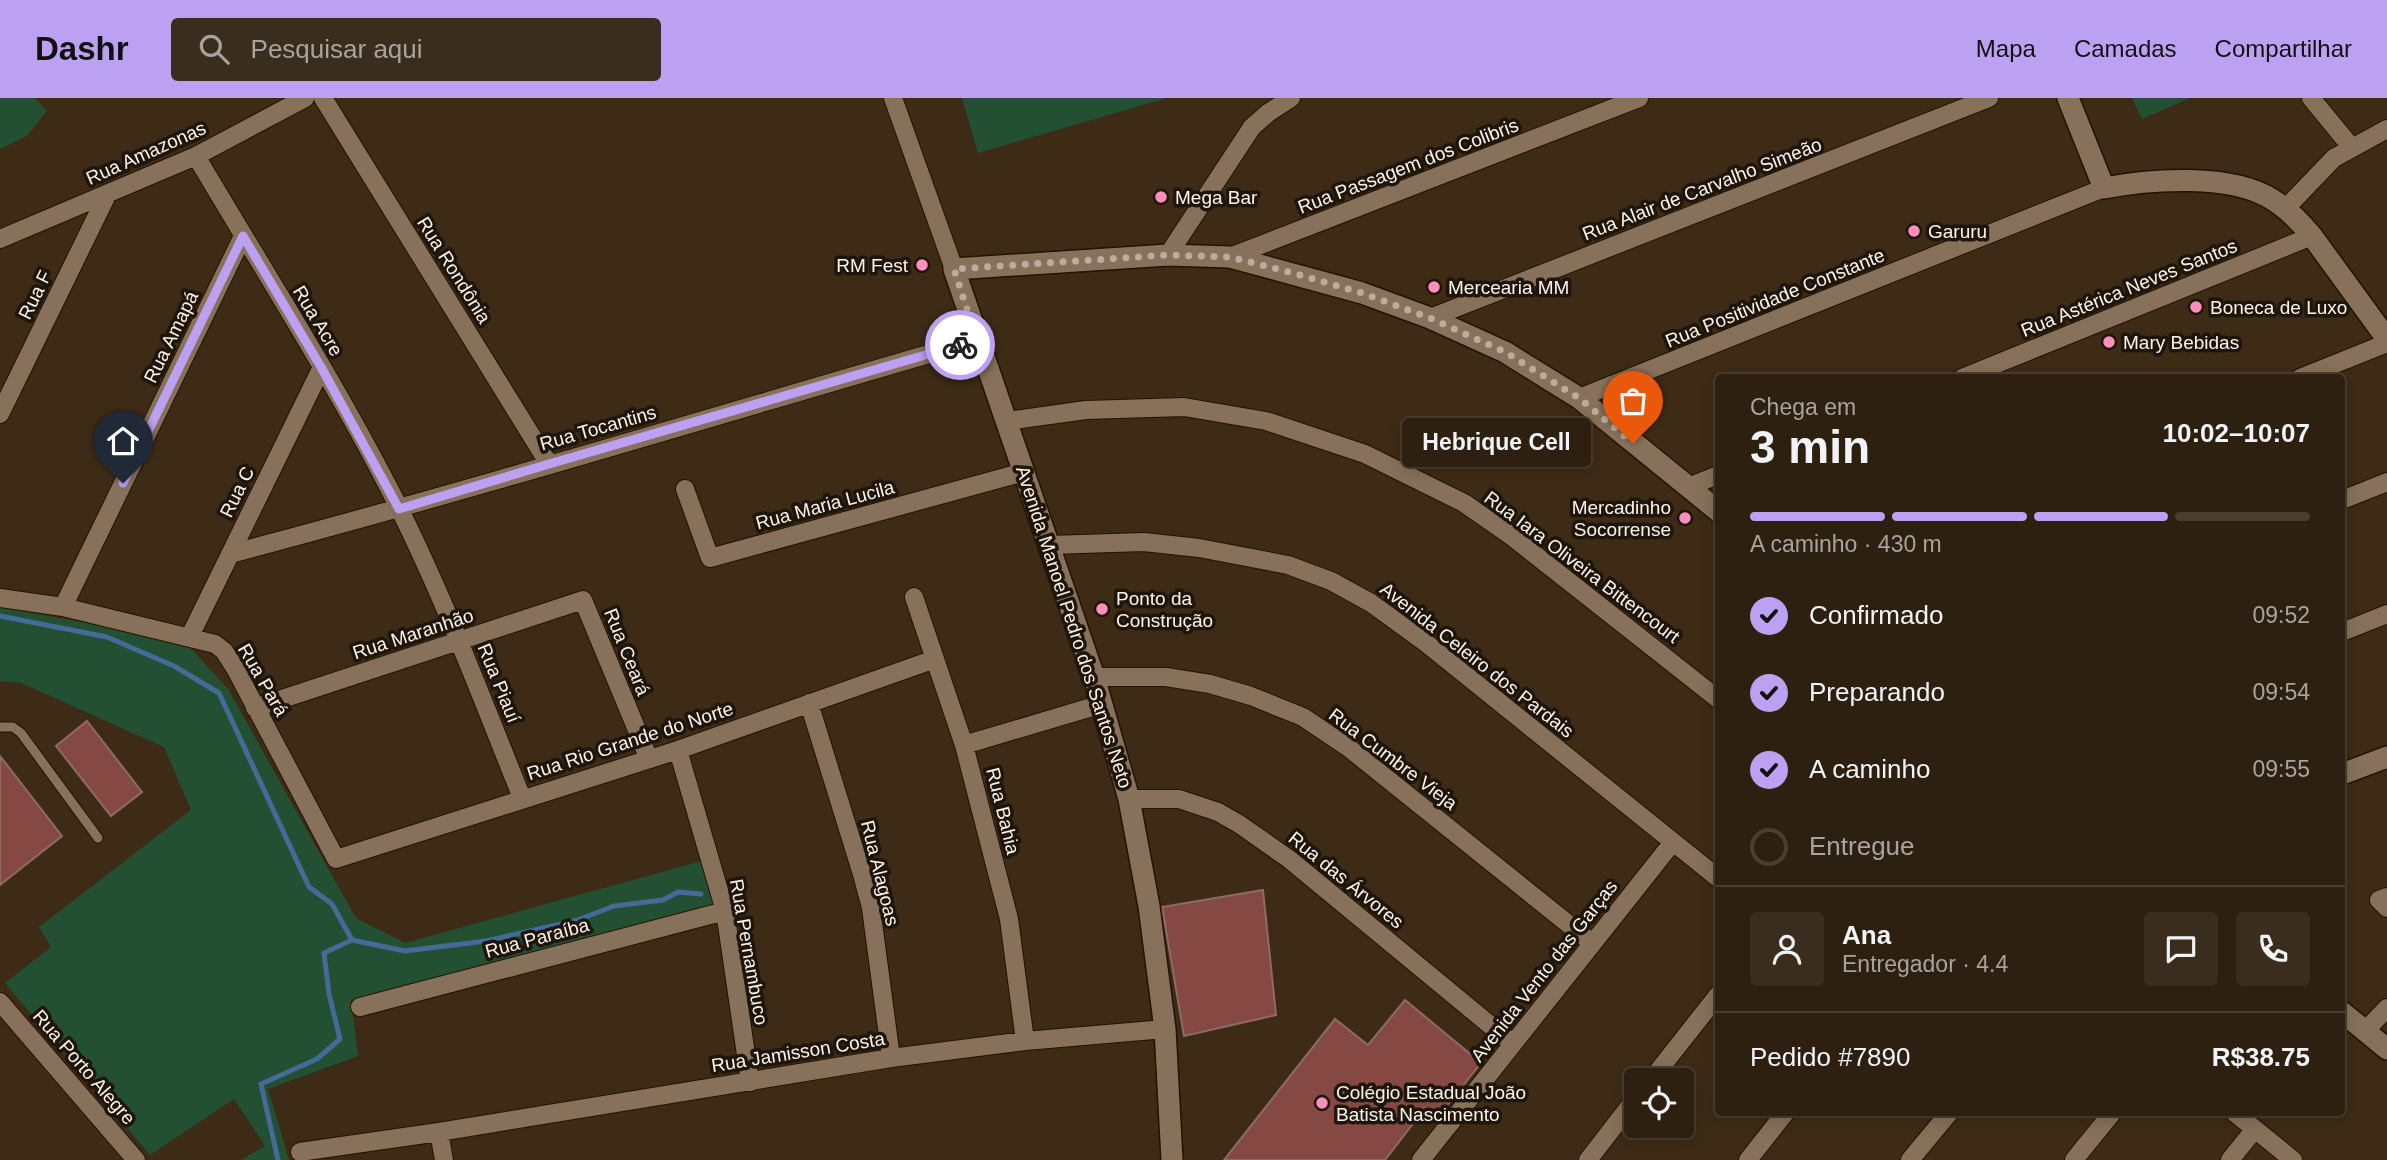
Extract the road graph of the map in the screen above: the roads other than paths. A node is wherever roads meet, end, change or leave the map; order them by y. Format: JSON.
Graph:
{"nodes":[{"id":1,"x":305,"y":98,"type":"edge"},
{"id":2,"x":323,"y":98,"type":"edge"},
{"id":3,"x":893,"y":98,"type":"edge"},
{"id":4,"x":1292,"y":98,"type":"edge"},
{"id":5,"x":1640,"y":98,"type":"edge"},
{"id":6,"x":1989,"y":98,"type":"edge"},
{"id":7,"x":2068,"y":98,"type":"edge"},
{"id":8,"x":2311,"y":98,"type":"edge"},
{"id":9,"x":2387,"y":129,"type":"edge"},
{"id":10,"x":2353,"y":148,"type":"junction"},
{"id":11,"x":196,"y":156,"type":"junction"},
{"id":12,"x":2104,"y":188,"type":"junction"},
{"id":13,"x":107,"y":195,"type":"junction"},
{"id":14,"x":2285,"y":209,"type":"junction"},
{"id":15,"x":243,"y":236,"type":"junction"},
{"id":16,"x":2312,"y":236,"type":"junction"},
{"id":17,"x":0,"y":239,"type":"edge"},
{"id":18,"x":1168,"y":255,"type":"junction"},
{"id":19,"x":1230,"y":257,"type":"junction"},
{"id":20,"x":954,"y":269,"type":"junction"},
{"id":21,"x":1430,"y":318,"type":"junction"},
{"id":22,"x":977,"y":340,"type":"junction"},
{"id":23,"x":2387,"y":341,"type":"edge"},
{"id":24,"x":321,"y":367,"type":"junction"},
{"id":25,"x":1997,"y":371,"type":"edge"},
{"id":26,"x":2309,"y":374,"type":"edge"},
{"id":27,"x":1579,"y":398,"type":"junction"},
{"id":28,"x":0,"y":414,"type":"edge"},
{"id":29,"x":1007,"y":421,"type":"junction"},
{"id":30,"x":549,"y":464,"type":"junction"},
{"id":31,"x":1024,"y":472,"type":"junction"},
{"id":32,"x":1715,"y":476,"type":"edge"},
{"id":33,"x":2387,"y":482,"type":"edge"},
{"id":34,"x":1688,"y":487,"type":"junction"},
{"id":35,"x":685,"y":489,"type":"dead end"},
{"id":36,"x":2345,"y":499,"type":"edge"},
{"id":37,"x":399,"y":509,"type":"junction"},
{"id":38,"x":1715,"y":510,"type":"edge"},
{"id":39,"x":1050,"y":545,"type":"junction"},
{"id":40,"x":230,"y":554,"type":"junction"},
{"id":41,"x":915,"y":597,"type":"dead end"},
{"id":42,"x":0,"y":598,"type":"edge"},
{"id":43,"x":583,"y":600,"type":"joint"},
{"id":44,"x":63,"y":607,"type":"junction"},
{"id":45,"x":2387,"y":614,"type":"edge"},
{"id":46,"x":2345,"y":631,"type":"edge"},
{"id":47,"x":190,"y":636,"type":"junction"},
{"id":48,"x":459,"y":640,"type":"junction"},
{"id":49,"x":935,"y":659,"type":"junction"},
{"id":50,"x":1094,"y":677,"type":"junction"},
{"id":51,"x":1715,"y":697,"type":"edge"},
{"id":52,"x":809,"y":703,"type":"junction"},
{"id":53,"x":1102,"y":704,"type":"junction"},
{"id":54,"x":255,"y":708,"type":"junction"},
{"id":55,"x":0,"y":727,"type":"edge"},
{"id":56,"x":964,"y":745,"type":"junction"},
{"id":57,"x":678,"y":750,"type":"junction"},
{"id":58,"x":2387,"y":757,"type":"edge"},
{"id":59,"x":649,"y":759,"type":"junction"},
{"id":60,"x":2345,"y":773,"type":"edge"},
{"id":61,"x":522,"y":797,"type":"junction"},
{"id":62,"x":1129,"y":799,"type":"junction"},
{"id":63,"x":98,"y":838,"type":"dead end"},
{"id":64,"x":1673,"y":842,"type":"junction"},
{"id":65,"x":336,"y":859,"type":"joint"},
{"id":66,"x":1715,"y":876,"type":"edge"},
{"id":67,"x":2387,"y":897,"type":"edge"},
{"id":68,"x":2387,"y":908,"type":"edge"},
{"id":69,"x":725,"y":911,"type":"junction"},
{"id":70,"x":1592,"y":943,"type":"junction"},
{"id":71,"x":1715,"y":999,"type":"edge"},
{"id":72,"x":0,"y":1002,"type":"edge"},
{"id":73,"x":360,"y":1007,"type":"dead end"},
{"id":74,"x":2387,"y":1008,"type":"edge"},
{"id":75,"x":2345,"y":1014,"type":"edge"},
{"id":76,"x":1165,"y":1029,"type":"junction"},
{"id":77,"x":2365,"y":1031,"type":"junction"},
{"id":78,"x":1025,"y":1041,"type":"junction"},
{"id":79,"x":1513,"y":1044,"type":"junction"},
{"id":80,"x":2387,"y":1049,"type":"edge"},
{"id":81,"x":891,"y":1058,"type":"junction"},
{"id":82,"x":1660,"y":1068,"type":"edge"},
{"id":83,"x":750,"y":1082,"type":"junction"},
{"id":84,"x":1624,"y":1114,"type":"edge"},
{"id":85,"x":1783,"y":1116,"type":"edge"},
{"id":86,"x":1947,"y":1116,"type":"edge"},
{"id":87,"x":2110,"y":1116,"type":"edge"},
{"id":88,"x":2239,"y":1116,"type":"edge"},
{"id":89,"x":2255,"y":1129,"type":"junction"},
{"id":90,"x":439,"y":1132,"type":"junction"},
{"id":91,"x":300,"y":1152,"type":"dead end"},
{"id":92,"x":136,"y":1160,"type":"edge"},
{"id":93,"x":444,"y":1160,"type":"edge"},
{"id":94,"x":1172,"y":1160,"type":"edge"},
{"id":95,"x":1421,"y":1160,"type":"edge"},
{"id":96,"x":1588,"y":1160,"type":"edge"},
{"id":97,"x":1748,"y":1160,"type":"edge"},
{"id":98,"x":1910,"y":1160,"type":"edge"},
{"id":99,"x":2074,"y":1160,"type":"edge"},
{"id":100,"x":2230,"y":1160,"type":"edge"},
{"id":101,"x":2293,"y":1160,"type":"edge"}],
"edges":[{"from":1,"to":11,"type":"street","name":"Rua Amazonas"},
{"from":2,"to":30,"type":"street","name":"Rua Rondônia"},
{"from":3,"to":20,"type":"street"},
{"from":4,"to":18,"type":"street"},
{"from":5,"to":19,"type":"street","name":"Rua Passagem dos Colibris"},
{"from":6,"to":21,"type":"street","name":"Rua Alair de Carvalho Simeão"},
{"from":7,"to":12,"type":"street"},
{"from":8,"to":10,"type":"street"},
{"from":9,"to":10,"type":"street"},
{"from":10,"to":14,"type":"street"},
{"from":11,"to":13,"type":"street","name":"Rua Amazonas"},
{"from":11,"to":15,"type":"street","name":"Rua Acre"},
{"from":12,"to":14,"type":"street"},
{"from":12,"to":27,"type":"street","name":"Rua Positividade Constante"},
{"from":13,"to":17,"type":"street","name":"Rua Amazonas"},
{"from":13,"to":28,"type":"street","name":"Rua F"},
{"from":14,"to":16,"type":"street"},
{"from":15,"to":24,"type":"street","name":"Rua Acre"},
{"from":15,"to":44,"type":"street","name":"Rua Amapá"},
{"from":16,"to":23,"type":"street"},
{"from":16,"to":25,"type":"street","name":"Rua Astérica Neves Santos"},
{"from":18,"to":19,"type":"street"},
{"from":18,"to":20,"type":"street"},
{"from":19,"to":21,"type":"street"},
{"from":20,"to":22,"type":"street","name":"Avenida Manoel Pedro dos Santos Neto"},
{"from":21,"to":27,"type":"street"},
{"from":22,"to":29,"type":"street","name":"Avenida Manoel Pedro dos Santos Neto"},
{"from":22,"to":30,"type":"street","name":"Rua Tocantins"},
{"from":23,"to":26,"type":"street"},
{"from":24,"to":37,"type":"street","name":"Rua Acre"},
{"from":24,"to":40,"type":"street","name":"Rua C"},
{"from":27,"to":34,"type":"street"},
{"from":29,"to":31,"type":"street","name":"Avenida Manoel Pedro dos Santos Neto"},
{"from":29,"to":51,"type":"street","name":"Rua Iara Oliveira Bittencourt"},
{"from":30,"to":37,"type":"street","name":"Rua Tocantins"},
{"from":31,"to":35,"type":"street","name":"Rua Maria Lucila"},
{"from":31,"to":39,"type":"street","name":"Avenida Manoel Pedro dos Santos Neto"},
{"from":32,"to":34,"type":"street"},
{"from":33,"to":36,"type":"street"},
{"from":34,"to":38,"type":"street"},
{"from":37,"to":40,"type":"street","name":"Rua Tocantins"},
{"from":37,"to":48,"type":"street","name":"Rua Piauí"},
{"from":39,"to":50,"type":"street","name":"Avenida Manoel Pedro dos Santos Neto"},
{"from":39,"to":64,"type":"street","name":"Avenida Celeiro dos Pardais"},
{"from":40,"to":47,"type":"street","name":"Rua C"},
{"from":41,"to":49,"type":"street","name":"Rua Bahia"},
{"from":42,"to":44,"type":"street","name":"Rua Pará"},
{"from":43,"to":48,"type":"street","name":"Rua Maranhão"},
{"from":43,"to":59,"type":"street","name":"Rua Ceará"},
{"from":44,"to":47,"type":"street","name":"Rua Pará"},
{"from":45,"to":46,"type":"street"},
{"from":47,"to":54,"type":"street","name":"Rua Pará"},
{"from":48,"to":54,"type":"street","name":"Rua Maranhão"},
{"from":48,"to":61,"type":"street","name":"Rua Piauí"},
{"from":49,"to":52,"type":"street","name":"Rua Rio Grande do Norte"},
{"from":49,"to":56,"type":"street","name":"Rua Bahia"},
{"from":50,"to":53,"type":"street","name":"Avenida Manoel Pedro dos Santos Neto"},
{"from":50,"to":70,"type":"street","name":"Rua Cumbre Vieja"},
{"from":52,"to":57,"type":"street","name":"Rua Rio Grande do Norte"},
{"from":52,"to":81,"type":"street","name":"Rua Alagoas"},
{"from":53,"to":56,"type":"street"},
{"from":53,"to":62,"type":"street","name":"Avenida Manoel Pedro dos Santos Neto"},
{"from":54,"to":65,"type":"street","name":"Rua Pará"},
{"from":55,"to":63,"type":"lane"},
{"from":56,"to":78,"type":"street","name":"Rua Bahia"},
{"from":57,"to":59,"type":"street","name":"Rua Rio Grande do Norte"},
{"from":57,"to":69,"type":"street","name":"Rua Pernambuco"},
{"from":58,"to":60,"type":"street"},
{"from":59,"to":61,"type":"street","name":"Rua Rio Grande do Norte"},
{"from":61,"to":65,"type":"street","name":"Rua Rio Grande do Norte"},
{"from":62,"to":76,"type":"street","name":"Avenida Manoel Pedro dos Santos Neto"},
{"from":62,"to":79,"type":"street","name":"Rua das Árvores"},
{"from":64,"to":66,"type":"street","name":"Avenida Celeiro dos Pardais"},
{"from":64,"to":70,"type":"street","name":"Avenida Vento das Garças"},
{"from":67,"to":68,"type":"street"},
{"from":69,"to":73,"type":"street","name":"Rua Paraíba"},
{"from":69,"to":83,"type":"street","name":"Rua Pernambuco"},
{"from":70,"to":79,"type":"street","name":"Avenida Vento das Garças"},
{"from":71,"to":82,"type":"street"},
{"from":72,"to":92,"type":"street","name":"Rua Porto Alegre"},
{"from":74,"to":77,"type":"street"},
{"from":75,"to":77,"type":"street"},
{"from":76,"to":78,"type":"street","name":"Rua Jamisson Costa"},
{"from":76,"to":94,"type":"street","name":"Avenida Manoel Pedro dos Santos Neto"},
{"from":77,"to":80,"type":"street"},
{"from":78,"to":81,"type":"street","name":"Rua Jamisson Costa"},
{"from":79,"to":95,"type":"street","name":"Avenida Vento das Garças"},
{"from":81,"to":83,"type":"street","name":"Rua Jamisson Costa"},
{"from":83,"to":90,"type":"street","name":"Rua Jamisson Costa"},
{"from":84,"to":96,"type":"street"},
{"from":85,"to":97,"type":"street"},
{"from":86,"to":98,"type":"street"},
{"from":87,"to":99,"type":"street"},
{"from":88,"to":89,"type":"street"},
{"from":89,"to":100,"type":"street"},
{"from":89,"to":101,"type":"street"},
{"from":90,"to":91,"type":"street","name":"Rua Jamisson Costa"},
{"from":90,"to":93,"type":"street"}]}
